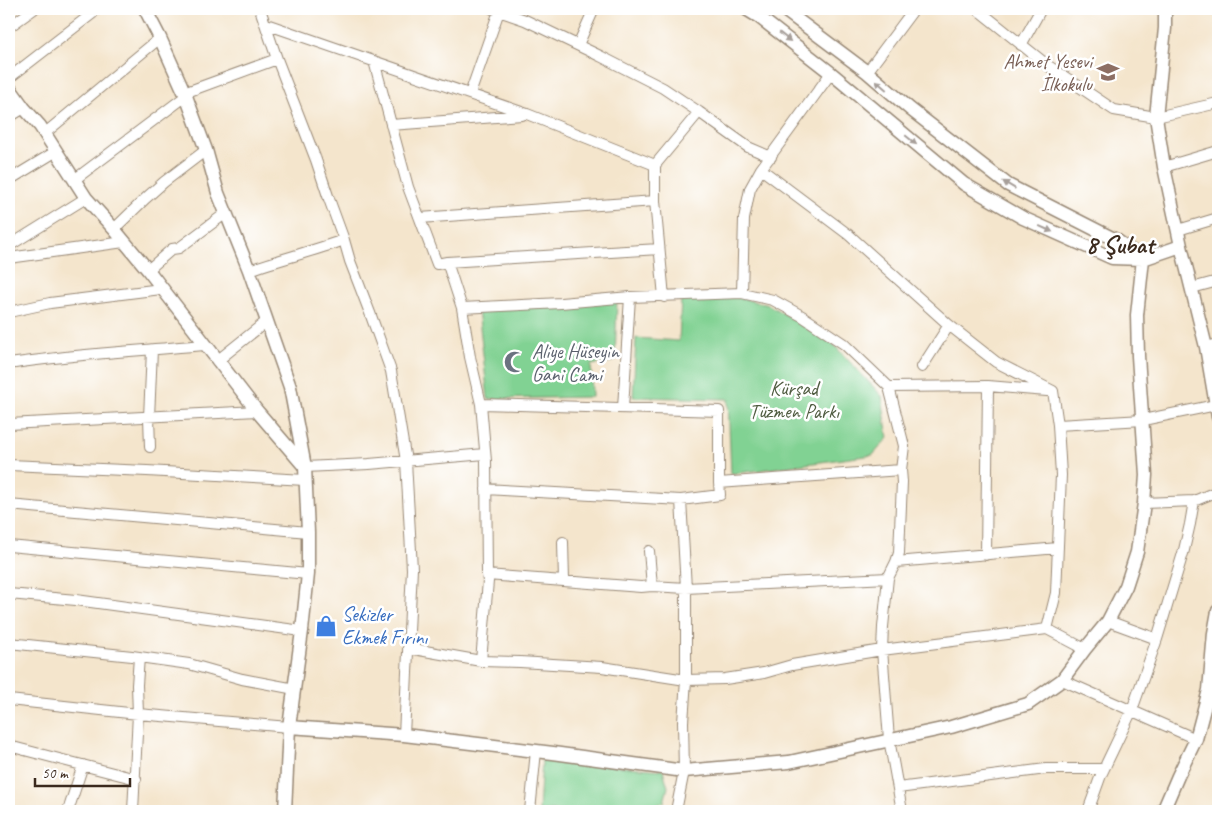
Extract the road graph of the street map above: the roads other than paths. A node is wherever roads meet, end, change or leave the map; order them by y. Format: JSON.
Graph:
{"nodes":[{"id":1,"x":34,"y":9,"type":"edge"},
{"id":2,"x":90,"y":9,"type":"edge"},
{"id":3,"x":145,"y":9,"type":"edge"},
{"id":4,"x":260,"y":9,"type":"edge"},
{"id":5,"x":594,"y":9,"type":"edge"},
{"id":6,"x":746,"y":9,"type":"edge"},
{"id":7,"x":782,"y":9,"type":"edge"},
{"id":8,"x":914,"y":9,"type":"edge"},
{"id":9,"x":977,"y":9,"type":"edge"},
{"id":10,"x":1041,"y":9,"type":"edge"},
{"id":11,"x":1165,"y":9,"type":"edge"},
{"id":12,"x":496,"y":10,"type":"edge"},
{"id":13,"x":266,"y":24,"type":"junction"},
{"id":14,"x":9,"y":27,"type":"edge"},
{"id":15,"x":160,"y":38,"type":"junction"},
{"id":16,"x":1022,"y":45,"type":"junction"},
{"id":17,"x":578,"y":46,"type":"junction"},
{"id":18,"x":277,"y":59,"type":"junction"},
{"id":19,"x":374,"y":61,"type":"junction"},
{"id":20,"x":867,"y":72,"type":"junction"},
{"id":21,"x":831,"y":73,"type":"junction"},
{"id":22,"x":9,"y":78,"type":"edge"},
{"id":23,"x":9,"y":87,"type":"edge"},
{"id":24,"x":470,"y":94,"type":"junction"},
{"id":25,"x":185,"y":95,"type":"junction"},
{"id":26,"x":1218,"y":103,"type":"edge"},
{"id":27,"x":24,"y":108,"type":"junction"},
{"id":28,"x":699,"y":112,"type":"junction"},
{"id":29,"x":527,"y":114,"type":"junction"},
{"id":30,"x":9,"y":117,"type":"edge"},
{"id":31,"x":1156,"y":117,"type":"junction"},
{"id":32,"x":391,"y":125,"type":"junction"},
{"id":33,"x":44,"y":134,"type":"junction"},
{"id":34,"x":206,"y":150,"type":"junction"},
{"id":35,"x":1218,"y":151,"type":"edge"},
{"id":36,"x":55,"y":152,"type":"junction"},
{"id":37,"x":771,"y":157,"type":"junction"},
{"id":38,"x":655,"y":165,"type":"junction"},
{"id":39,"x":1164,"y":167,"type":"junction"},
{"id":40,"x":762,"y":169,"type":"junction"},
{"id":41,"x":9,"y":180,"type":"edge"},
{"id":42,"x":74,"y":180,"type":"junction"},
{"id":43,"x":86,"y":198,"type":"junction"},
{"id":44,"x":655,"y":202,"type":"junction"},
{"id":45,"x":226,"y":213,"type":"junction"},
{"id":46,"x":420,"y":218,"type":"junction"},
{"id":47,"x":1218,"y":218,"type":"edge"},
{"id":48,"x":114,"y":229,"type":"junction"},
{"id":49,"x":1178,"y":230,"type":"junction"},
{"id":50,"x":344,"y":240,"type":"junction"},
{"id":51,"x":124,"y":242,"type":"junction"},
{"id":52,"x":1182,"y":246,"type":"junction"},
{"id":53,"x":9,"y":248,"type":"edge"},
{"id":54,"x":659,"y":250,"type":"junction"},
{"id":55,"x":9,"y":258,"type":"edge"},
{"id":56,"x":1143,"y":259,"type":"junction"},
{"id":57,"x":447,"y":262,"type":"junction"},
{"id":58,"x":148,"y":270,"type":"junction"},
{"id":59,"x":249,"y":270,"type":"junction"},
{"id":60,"x":1218,"y":281,"type":"edge"},
{"id":61,"x":1192,"y":288,"type":"junction"},
{"id":62,"x":161,"y":289,"type":"junction"},
{"id":63,"x":742,"y":293,"type":"junction"},
{"id":64,"x":664,"y":296,"type":"junction"},
{"id":65,"x":630,"y":297,"type":"junction"},
{"id":66,"x":462,"y":308,"type":"junction"},
{"id":67,"x":9,"y":312,"type":"edge"},
{"id":68,"x":267,"y":321,"type":"junction"},
{"id":69,"x":949,"y":325,"type":"junction"},
{"id":70,"x":204,"y":345,"type":"junction"},
{"id":71,"x":1212,"y":345,"type":"edge"},
{"id":72,"x":152,"y":350,"type":"junction"},
{"id":73,"x":217,"y":361,"type":"junction"},
{"id":74,"x":9,"y":364,"type":"edge"},
{"id":75,"x":922,"y":367,"type":"dead end"},
{"id":76,"x":988,"y":386,"type":"junction"},
{"id":77,"x":889,"y":387,"type":"junction"},
{"id":78,"x":1053,"y":391,"type":"junction"},
{"id":79,"x":481,"y":404,"type":"junction"},
{"id":80,"x":623,"y":408,"type":"junction"},
{"id":81,"x":257,"y":411,"type":"junction"},
{"id":82,"x":1217,"y":411,"type":"edge"},
{"id":83,"x":149,"y":417,"type":"junction"},
{"id":84,"x":1143,"y":420,"type":"junction"},
{"id":85,"x":9,"y":424,"type":"edge"},
{"id":86,"x":1058,"y":425,"type":"junction"},
{"id":87,"x":150,"y":447,"type":"dead end"},
{"id":88,"x":485,"y":454,"type":"junction"},
{"id":89,"x":406,"y":461,"type":"junction"},
{"id":90,"x":9,"y":465,"type":"edge"},
{"id":91,"x":901,"y":470,"type":"junction"},
{"id":92,"x":305,"y":473,"type":"junction"},
{"id":93,"x":719,"y":484,"type":"junction"},
{"id":94,"x":486,"y":489,"type":"junction"},
{"id":95,"x":1218,"y":491,"type":"edge"},
{"id":96,"x":681,"y":500,"type":"junction"},
{"id":97,"x":1194,"y":501,"type":"junction"},
{"id":98,"x":1144,"y":504,"type":"junction"},
{"id":99,"x":9,"y":505,"type":"edge"},
{"id":100,"x":308,"y":532,"type":"junction"},
{"id":101,"x":563,"y":542,"type":"dead end"},
{"id":102,"x":9,"y":546,"type":"edge"},
{"id":103,"x":1058,"y":548,"type":"junction"},
{"id":104,"x":649,"y":551,"type":"dead end"},
{"id":105,"x":986,"y":554,"type":"junction"},
{"id":106,"x":896,"y":562,"type":"junction"},
{"id":107,"x":308,"y":574,"type":"junction"},
{"id":108,"x":487,"y":575,"type":"junction"},
{"id":109,"x":888,"y":578,"type":"junction"},
{"id":110,"x":564,"y":581,"type":"junction"},
{"id":111,"x":652,"y":586,"type":"junction"},
{"id":112,"x":686,"y":588,"type":"junction"},
{"id":113,"x":9,"y":594,"type":"edge"},
{"id":114,"x":1218,"y":611,"type":"edge"},
{"id":115,"x":1108,"y":621,"type":"junction"},
{"id":116,"x":1048,"y":629,"type":"junction"},
{"id":117,"x":302,"y":631,"type":"junction"},
{"id":118,"x":1157,"y":639,"type":"junction"},
{"id":119,"x":9,"y":643,"type":"edge"},
{"id":120,"x":408,"y":648,"type":"junction"},
{"id":121,"x":1085,"y":649,"type":"junction"},
{"id":122,"x":882,"y":650,"type":"junction"},
{"id":123,"x":139,"y":657,"type":"junction"},
{"id":124,"x":480,"y":661,"type":"junction"},
{"id":125,"x":686,"y":680,"type":"junction"},
{"id":126,"x":1062,"y":680,"type":"junction"},
{"id":127,"x":295,"y":688,"type":"junction"},
{"id":128,"x":9,"y":700,"type":"edge"},
{"id":129,"x":1132,"y":710,"type":"junction"},
{"id":130,"x":138,"y":714,"type":"junction"},
{"id":131,"x":289,"y":727,"type":"junction"},
{"id":132,"x":404,"y":735,"type":"junction"},
{"id":133,"x":1196,"y":739,"type":"junction"},
{"id":134,"x":889,"y":740,"type":"junction"},
{"id":135,"x":9,"y":746,"type":"edge"},
{"id":136,"x":536,"y":751,"type":"junction"},
{"id":137,"x":84,"y":765,"type":"junction"},
{"id":138,"x":1104,"y":769,"type":"junction"},
{"id":139,"x":684,"y":771,"type":"junction"},
{"id":140,"x":136,"y":779,"type":"junction"},
{"id":141,"x":898,"y":788,"type":"junction"},
{"id":142,"x":68,"y":811,"type":"edge"},
{"id":143,"x":134,"y":811,"type":"edge"},
{"id":144,"x":285,"y":811,"type":"edge"},
{"id":145,"x":530,"y":811,"type":"edge"},
{"id":146,"x":676,"y":811,"type":"edge"},
{"id":147,"x":902,"y":811,"type":"edge"},
{"id":148,"x":1088,"y":811,"type":"edge"},
{"id":149,"x":1163,"y":811,"type":"edge"}],
"edges":[{"from":1,"to":14,"type":"street"},
{"from":2,"to":22,"type":"street"},
{"from":3,"to":15,"type":"street"},
{"from":4,"to":13,"type":"street"},
{"from":5,"to":17,"type":"street"},
{"from":6,"to":21,"type":"street","one_way":true},
{"from":7,"to":20,"type":"street"},
{"from":8,"to":20,"type":"street"},
{"from":9,"to":16,"type":"street"},
{"from":10,"to":16,"type":"street"},
{"from":11,"to":31,"type":"street"},
{"from":12,"to":17,"type":"street"},
{"from":12,"to":24,"type":"street"},
{"from":13,"to":18,"type":"street"},
{"from":13,"to":19,"type":"street"},
{"from":15,"to":25,"type":"street"},
{"from":15,"to":33,"type":"street"},
{"from":16,"to":31,"type":"street"},
{"from":17,"to":28,"type":"street"},
{"from":18,"to":25,"type":"street"},
{"from":18,"to":50,"type":"street"},
{"from":19,"to":24,"type":"street"},
{"from":19,"to":32,"type":"street"},
{"from":56,"to":20,"type":"street","one_way":true},
{"from":21,"to":37,"type":"street"},
{"from":21,"to":56,"type":"street","one_way":true},
{"from":23,"to":27,"type":"street"},
{"from":24,"to":29,"type":"street"},
{"from":25,"to":34,"type":"street"},
{"from":25,"to":42,"type":"street"},
{"from":26,"to":31,"type":"street"},
{"from":27,"to":30,"type":"street"},
{"from":27,"to":33,"type":"street"},
{"from":28,"to":37,"type":"street"},
{"from":28,"to":38,"type":"street"},
{"from":29,"to":32,"type":"street"},
{"from":29,"to":38,"type":"street"},
{"from":31,"to":39,"type":"street"},
{"from":32,"to":46,"type":"street"},
{"from":33,"to":36,"type":"street"},
{"from":34,"to":45,"type":"street"},
{"from":34,"to":48,"type":"street"},
{"from":35,"to":39,"type":"street"},
{"from":36,"to":41,"type":"street"},
{"from":36,"to":42,"type":"street"},
{"from":37,"to":40,"type":"street"},
{"from":38,"to":44,"type":"street"},
{"from":39,"to":49,"type":"street"},
{"from":40,"to":63,"type":"street"},
{"from":40,"to":69,"type":"street"},
{"from":42,"to":43,"type":"street"},
{"from":43,"to":48,"type":"street"},
{"from":43,"to":53,"type":"street"},
{"from":44,"to":46,"type":"street"},
{"from":44,"to":54,"type":"street"},
{"from":45,"to":58,"type":"street"},
{"from":45,"to":59,"type":"street"},
{"from":46,"to":57,"type":"street"},
{"from":47,"to":49,"type":"street"},
{"from":48,"to":51,"type":"street"},
{"from":49,"to":52,"type":"street"},
{"from":50,"to":59,"type":"street"},
{"from":50,"to":89,"type":"street"},
{"from":51,"to":55,"type":"street"},
{"from":51,"to":58,"type":"street"},
{"from":52,"to":56,"type":"street"},
{"from":52,"to":61,"type":"street"},
{"from":54,"to":57,"type":"street"},
{"from":54,"to":64,"type":"street"},
{"from":56,"to":84,"type":"street"},
{"from":57,"to":66,"type":"street"},
{"from":58,"to":62,"type":"street"},
{"from":59,"to":68,"type":"street"},
{"from":60,"to":61,"type":"street"},
{"from":61,"to":71,"type":"street"},
{"from":62,"to":67,"type":"street"},
{"from":62,"to":70,"type":"street"},
{"from":63,"to":64,"type":"street"},
{"from":63,"to":77,"type":"street"},
{"from":64,"to":65,"type":"street"},
{"from":65,"to":66,"type":"street"},
{"from":65,"to":80,"type":"street"},
{"from":66,"to":79,"type":"street"},
{"from":68,"to":73,"type":"street"},
{"from":68,"to":92,"type":"street"},
{"from":69,"to":75,"type":"street"},
{"from":69,"to":78,"type":"street"},
{"from":70,"to":72,"type":"street"},
{"from":70,"to":73,"type":"street"},
{"from":71,"to":82,"type":"street"},
{"from":72,"to":74,"type":"street"},
{"from":72,"to":83,"type":"street"},
{"from":73,"to":81,"type":"street"},
{"from":76,"to":77,"type":"street"},
{"from":76,"to":78,"type":"street"},
{"from":76,"to":105,"type":"street"},
{"from":77,"to":91,"type":"street"},
{"from":78,"to":86,"type":"street"},
{"from":79,"to":80,"type":"street"},
{"from":79,"to":88,"type":"street"},
{"from":80,"to":93,"type":"street"},
{"from":81,"to":83,"type":"street"},
{"from":81,"to":92,"type":"street"},
{"from":82,"to":84,"type":"street"},
{"from":83,"to":85,"type":"street"},
{"from":83,"to":87,"type":"street"},
{"from":84,"to":86,"type":"street"},
{"from":84,"to":98,"type":"street"},
{"from":86,"to":103,"type":"street"},
{"from":88,"to":89,"type":"street"},
{"from":88,"to":94,"type":"street"},
{"from":89,"to":92,"type":"street"},
{"from":89,"to":120,"type":"street"},
{"from":90,"to":92,"type":"street"},
{"from":91,"to":93,"type":"street"},
{"from":91,"to":106,"type":"street"},
{"from":92,"to":100,"type":"street"},
{"from":93,"to":96,"type":"street"},
{"from":94,"to":96,"type":"street"},
{"from":94,"to":108,"type":"street"},
{"from":95,"to":97,"type":"street"},
{"from":96,"to":112,"type":"street"},
{"from":97,"to":98,"type":"street"},
{"from":97,"to":118,"type":"street"},
{"from":98,"to":115,"type":"street"},
{"from":99,"to":100,"type":"street"},
{"from":100,"to":107,"type":"street"},
{"from":101,"to":110,"type":"street"},
{"from":102,"to":107,"type":"street"},
{"from":103,"to":105,"type":"street"},
{"from":103,"to":116,"type":"street"},
{"from":104,"to":111,"type":"street"},
{"from":105,"to":106,"type":"street"},
{"from":106,"to":109,"type":"street"},
{"from":107,"to":117,"type":"street"},
{"from":108,"to":110,"type":"street"},
{"from":108,"to":124,"type":"street"},
{"from":109,"to":112,"type":"street"},
{"from":109,"to":122,"type":"street"},
{"from":110,"to":111,"type":"street"},
{"from":111,"to":112,"type":"street"},
{"from":112,"to":125,"type":"street"},
{"from":113,"to":117,"type":"street"},
{"from":114,"to":133,"type":"street"},
{"from":115,"to":118,"type":"street"},
{"from":115,"to":121,"type":"street"},
{"from":116,"to":121,"type":"street"},
{"from":116,"to":122,"type":"street"},
{"from":117,"to":127,"type":"street"},
{"from":118,"to":129,"type":"street"},
{"from":119,"to":123,"type":"street"},
{"from":120,"to":124,"type":"street"},
{"from":120,"to":132,"type":"street"},
{"from":121,"to":126,"type":"street"},
{"from":122,"to":125,"type":"street"},
{"from":122,"to":134,"type":"street"},
{"from":123,"to":127,"type":"street"},
{"from":123,"to":130,"type":"street"},
{"from":124,"to":125,"type":"street"},
{"from":125,"to":139,"type":"street"},
{"from":126,"to":129,"type":"street"},
{"from":126,"to":134,"type":"street"},
{"from":127,"to":131,"type":"street"},
{"from":128,"to":130,"type":"street"},
{"from":129,"to":133,"type":"street"},
{"from":129,"to":138,"type":"street"},
{"from":130,"to":131,"type":"street"},
{"from":130,"to":140,"type":"street"},
{"from":131,"to":132,"type":"street"},
{"from":131,"to":144,"type":"street"},
{"from":132,"to":136,"type":"street"},
{"from":133,"to":149,"type":"street"},
{"from":134,"to":139,"type":"street"},
{"from":134,"to":141,"type":"street"},
{"from":135,"to":137,"type":"street"},
{"from":136,"to":139,"type":"street"},
{"from":136,"to":145,"type":"street"},
{"from":137,"to":140,"type":"street"},
{"from":137,"to":142,"type":"street"},
{"from":138,"to":141,"type":"street"},
{"from":138,"to":148,"type":"street"},
{"from":139,"to":146,"type":"street"},
{"from":140,"to":143,"type":"street"},
{"from":141,"to":147,"type":"street"}]}
